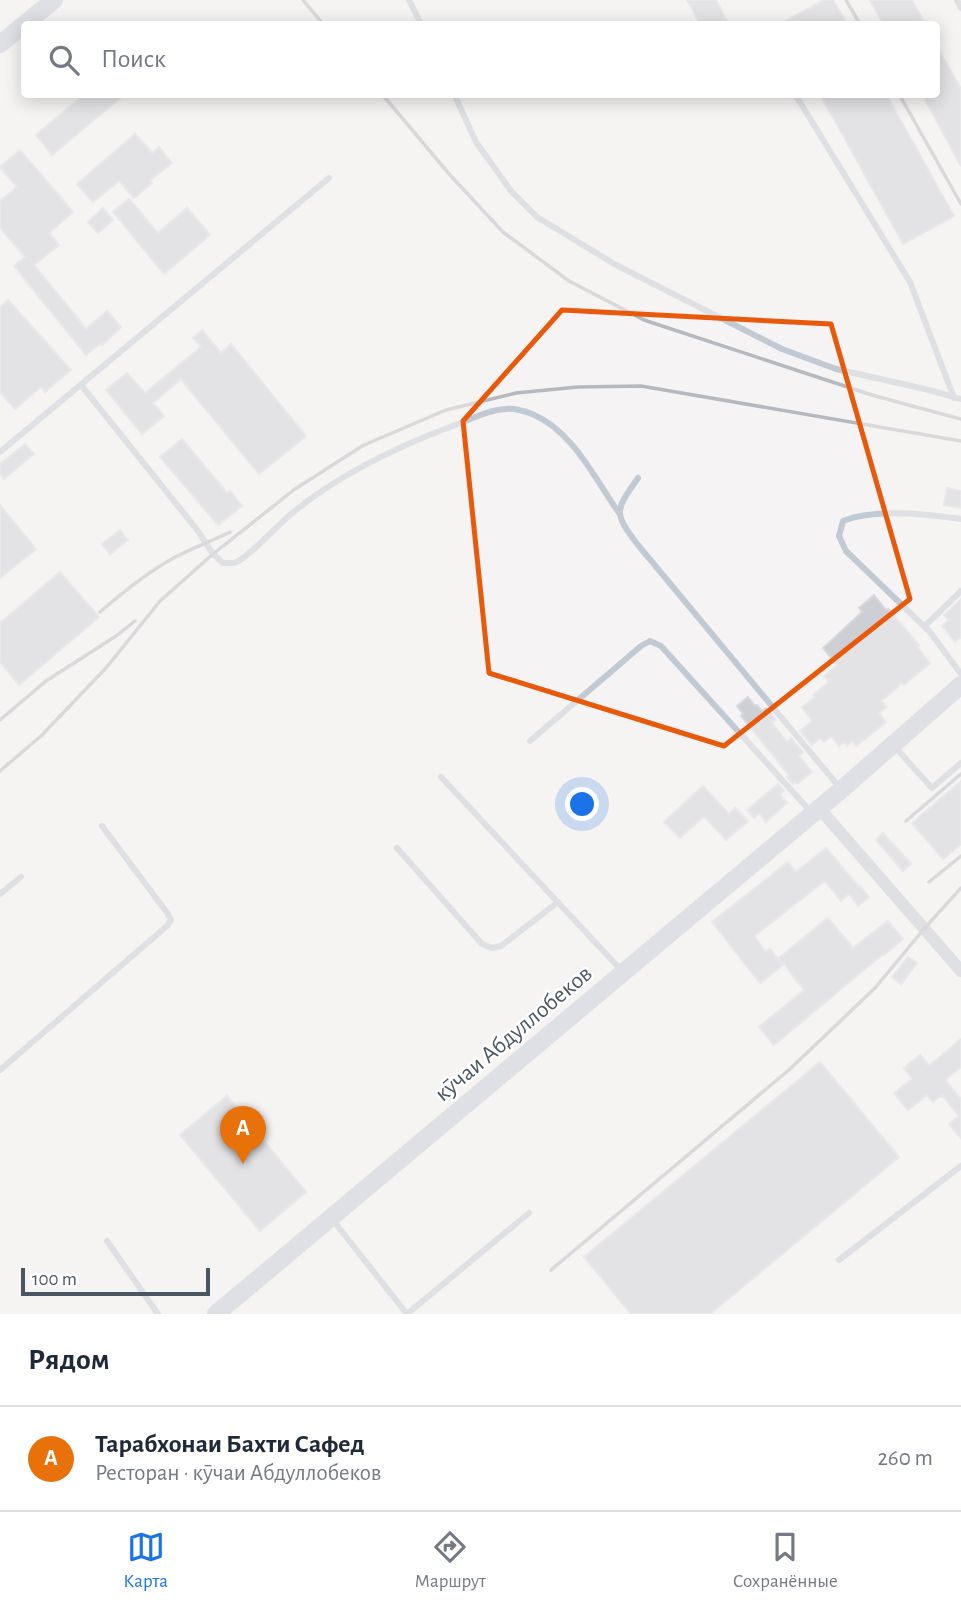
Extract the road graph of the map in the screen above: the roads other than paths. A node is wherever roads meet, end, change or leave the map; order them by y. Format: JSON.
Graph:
{"nodes":[{"id":1,"x":54,"y":0,"type":"edge"},
{"id":2,"x":409,"y":0,"type":"edge"},
{"id":3,"x":957,"y":0,"type":"edge"},
{"id":4,"x":961,"y":8,"type":"edge"},
{"id":5,"x":28,"y":21,"type":"edge"},
{"id":6,"x":420,"y":21,"type":"edge"},
{"id":7,"x":21,"y":27,"type":"edge"},
{"id":8,"x":0,"y":44,"type":"edge"},
{"id":9,"x":456,"y":98,"type":"edge"},
{"id":10,"x":797,"y":98,"type":"edge"},
{"id":11,"x":329,"y":178,"type":"dead end"},
{"id":12,"x":81,"y":385,"type":"junction"},
{"id":13,"x":958,"y":398,"type":"edge"},
{"id":14,"x":0,"y":452,"type":"edge"},
{"id":15,"x":638,"y":478,"type":"dead end"},
{"id":16,"x":619,"y":513,"type":"junction"},
{"id":17,"x":961,"y":519,"type":"edge"},
{"id":18,"x":961,"y":591,"type":"edge"},
{"id":19,"x":925,"y":626,"type":"junction"},
{"id":20,"x":961,"y":674,"type":"edge"},
{"id":21,"x":961,"y":685,"type":"edge"},
{"id":22,"x":530,"y":741,"type":"dead end"},
{"id":23,"x":892,"y":745,"type":"junction"},
{"id":24,"x":961,"y":763,"type":"edge"},
{"id":25,"x":441,"y":777,"type":"dead end"},
{"id":26,"x":841,"y":790,"type":"junction"},
{"id":27,"x":816,"y":810,"type":"junction"},
{"id":28,"x":102,"y":826,"type":"dead end"},
{"id":29,"x":397,"y":848,"type":"dead end"},
{"id":30,"x":21,"y":877,"type":"dead end"},
{"id":31,"x":0,"y":894,"type":"edge"},
{"id":32,"x":558,"y":902,"type":"junction"},
{"id":33,"x":961,"y":971,"type":"edge"},
{"id":34,"x":623,"y":972,"type":"junction"},
{"id":35,"x":0,"y":1069,"type":"edge"},
{"id":36,"x":961,"y":1166,"type":"edge"},
{"id":37,"x":529,"y":1213,"type":"dead end"},
{"id":38,"x":331,"y":1218,"type":"junction"},
{"id":39,"x":107,"y":1241,"type":"dead end"},
{"id":40,"x":839,"y":1260,"type":"dead end"},
{"id":41,"x":158,"y":1314,"type":"edge"},
{"id":42,"x":216,"y":1314,"type":"edge"},
{"id":43,"x":407,"y":1314,"type":"edge"}],
"edges":[{"from":1,"to":5,"type":"street"},
{"from":2,"to":6,"type":"lane"},
{"from":3,"to":4,"type":"lane"},
{"from":7,"to":8,"type":"street"},
{"from":9,"to":13,"type":"lane"},
{"from":10,"to":13,"type":"lane"},
{"from":11,"to":12,"type":"lane"},
{"from":12,"to":14,"type":"lane"},
{"from":12,"to":16,"type":"lane"},
{"from":15,"to":16,"type":"lane"},
{"from":16,"to":26,"type":"lane"},
{"from":17,"to":19,"type":"lane"},
{"from":18,"to":19,"type":"lane"},
{"from":19,"to":20,"type":"lane"},
{"from":21,"to":23,"type":"street","name":"кӯчаи Абдуллобеков"},
{"from":22,"to":27,"type":"lane"},
{"from":23,"to":24,"type":"lane"},
{"from":23,"to":26,"type":"street","name":"кӯчаи Абдуллобеков"},
{"from":25,"to":32,"type":"lane"},
{"from":26,"to":27,"type":"street","name":"кӯчаи Абдуллобеков"},
{"from":27,"to":33,"type":"street"},
{"from":27,"to":34,"type":"street","name":"кӯчаи Абдуллобеков"},
{"from":28,"to":35,"type":"lane"},
{"from":29,"to":32,"type":"lane"},
{"from":30,"to":31,"type":"lane"},
{"from":32,"to":34,"type":"lane"},
{"from":34,"to":38,"type":"street","name":"кӯчаи Абдуллобеков"},
{"from":36,"to":40,"type":"lane"},
{"from":37,"to":43,"type":"lane"},
{"from":38,"to":42,"type":"street","name":"кӯчаи Абдуллобеков"},
{"from":38,"to":43,"type":"lane"},
{"from":39,"to":41,"type":"lane"}]}
